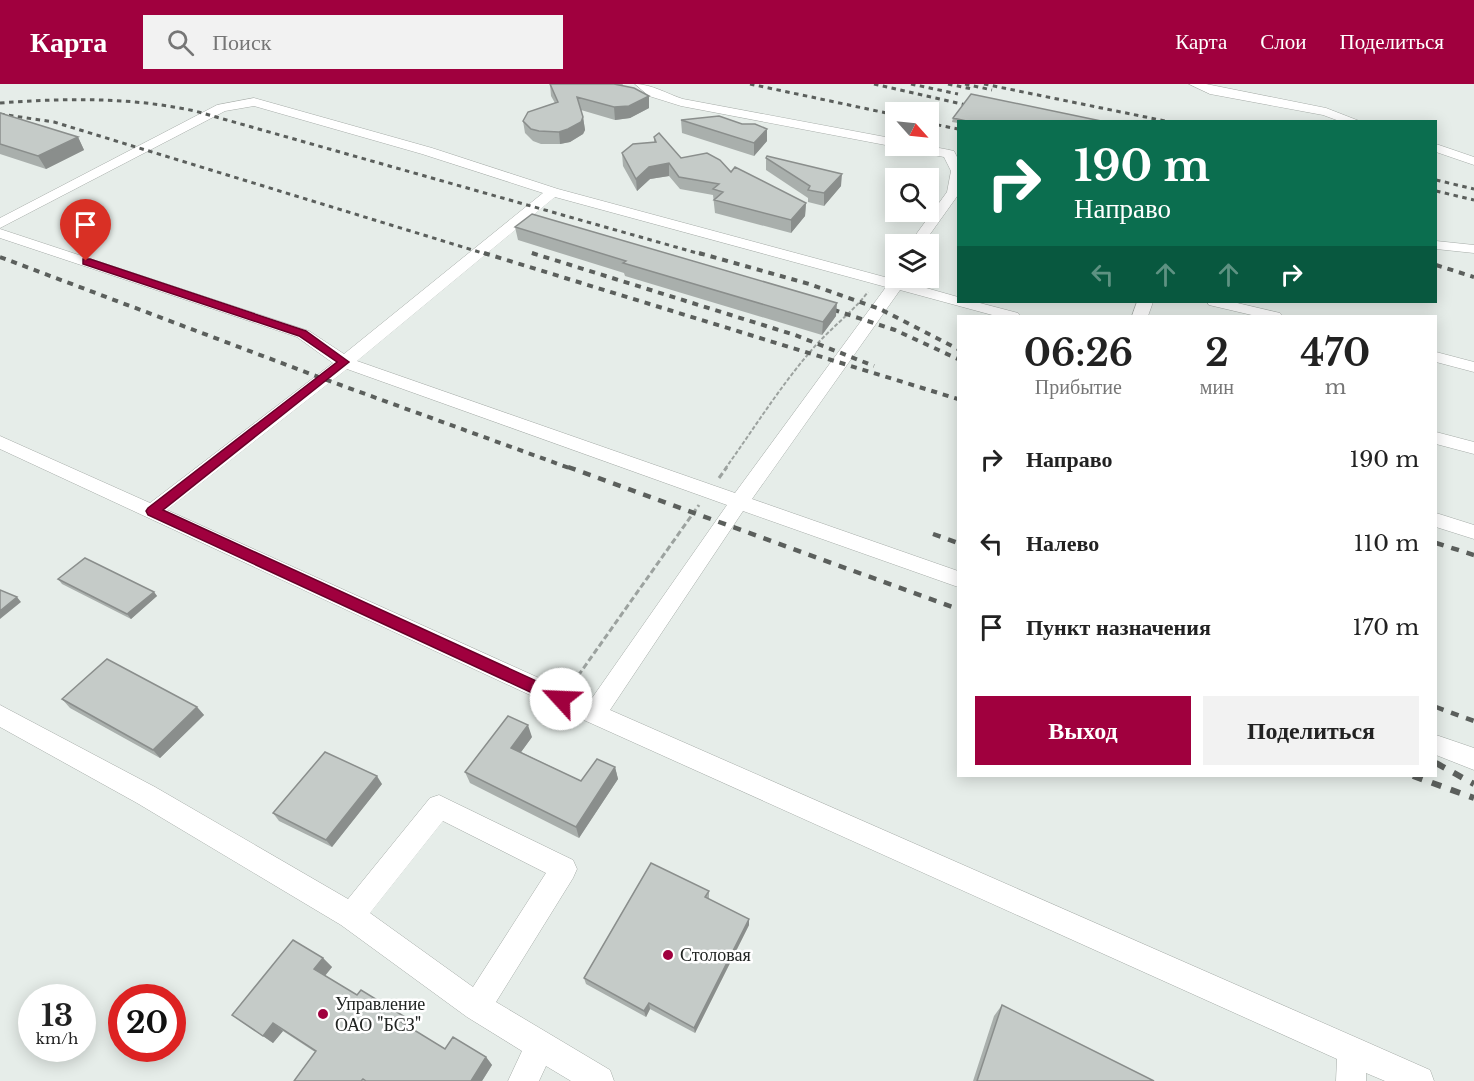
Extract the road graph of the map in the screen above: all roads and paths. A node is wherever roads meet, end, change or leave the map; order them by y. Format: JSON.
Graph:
{"nodes":[{"id":1,"x":641,"y":84,"type":"edge"},
{"id":2,"x":1196,"y":84,"type":"edge"},
{"id":3,"x":1350,"y":120,"type":"edge"},
{"id":4,"x":885,"y":141,"type":"edge"},
{"id":5,"x":1437,"y":148,"type":"edge"},
{"id":6,"x":939,"y":152,"type":"edge"},
{"id":7,"x":1474,"y":161,"type":"edge"},
{"id":8,"x":957,"y":169,"type":"edge"},
{"id":9,"x":957,"y":176,"type":"edge"},
{"id":10,"x":552,"y":192,"type":"junction"},
{"id":11,"x":953,"y":200,"type":"edge"},
{"id":12,"x":0,"y":224,"type":"edge"},
{"id":13,"x":0,"y":232,"type":"edge"},
{"id":14,"x":924,"y":234,"type":"edge"},
{"id":15,"x":1437,"y":245,"type":"edge"},
{"id":16,"x":1474,"y":249,"type":"edge"},
{"id":17,"x":885,"y":278,"type":"edge"},
{"id":18,"x":893,"y":288,"type":"edge"},
{"id":19,"x":921,"y":288,"type":"edge"},
{"id":20,"x":957,"y":299,"type":"edge"},
{"id":21,"x":970,"y":303,"type":"edge"},
{"id":22,"x":1219,"y":303,"type":"edge"},
{"id":23,"x":1009,"y":315,"type":"edge"},
{"id":24,"x":1270,"y":315,"type":"edge"},
{"id":25,"x":1437,"y":357,"type":"edge"},
{"id":26,"x":344,"y":362,"type":"junction"},
{"id":27,"x":1474,"y":367,"type":"edge"},
{"id":28,"x":1437,"y":438,"type":"edge"},
{"id":29,"x":0,"y":442,"type":"edge"},
{"id":30,"x":1474,"y":448,"type":"edge"},
{"id":31,"x":738,"y":502,"type":"junction"},
{"id":32,"x":153,"y":511,"type":"junction"},
{"id":33,"x":1437,"y":520,"type":"edge"},
{"id":34,"x":1474,"y":532,"type":"edge"},
{"id":35,"x":957,"y":579,"type":"edge"},
{"id":36,"x":594,"y":714,"type":"junction"},
{"id":37,"x":0,"y":715,"type":"edge"},
{"id":38,"x":1437,"y":746,"type":"edge"},
{"id":39,"x":1474,"y":759,"type":"edge"},
{"id":40,"x":351,"y":916,"type":"junction"},
{"id":41,"x":477,"y":1007,"type":"junction"},
{"id":42,"x":540,"y":1047,"type":"junction"},
{"id":43,"x":1352,"y":1050,"type":"junction"},
{"id":44,"x":523,"y":1081,"type":"edge"},
{"id":45,"x":599,"y":1081,"type":"edge"},
{"id":46,"x":1351,"y":1081,"type":"edge"},
{"id":47,"x":1419,"y":1081,"type":"edge"}],
"edges":[{"from":1,"to":4,"type":"street"},
{"from":2,"to":3,"type":"street"},
{"from":5,"to":7,"type":"street"},
{"from":6,"to":8,"type":"street"},
{"from":9,"to":11,"type":"street"},
{"from":10,"to":12,"type":"street"},
{"from":10,"to":17,"type":"street"},
{"from":10,"to":26,"type":"street"},
{"from":11,"to":14,"type":"street"},
{"from":13,"to":26,"type":"street"},
{"from":15,"to":16,"type":"street"},
{"from":18,"to":31,"type":"street"},
{"from":19,"to":20,"type":"street"},
{"from":21,"to":23,"type":"street"},
{"from":22,"to":24,"type":"street"},
{"from":25,"to":27,"type":"street"},
{"from":26,"to":31,"type":"street"},
{"from":26,"to":32,"type":"street"},
{"from":28,"to":30,"type":"street"},
{"from":29,"to":32,"type":"street"},
{"from":31,"to":35,"type":"street"},
{"from":31,"to":36,"type":"street"},
{"from":32,"to":36,"type":"street"},
{"from":33,"to":34,"type":"street"},
{"from":36,"to":43,"type":"street"},
{"from":37,"to":40,"type":"street"},
{"from":38,"to":39,"type":"street"},
{"from":40,"to":41,"type":"street"},
{"from":40,"to":41,"type":"street"},
{"from":41,"to":42,"type":"street"},
{"from":42,"to":44,"type":"street"},
{"from":42,"to":45,"type":"street"},
{"from":43,"to":46,"type":"street"},
{"from":43,"to":47,"type":"street"}]}
